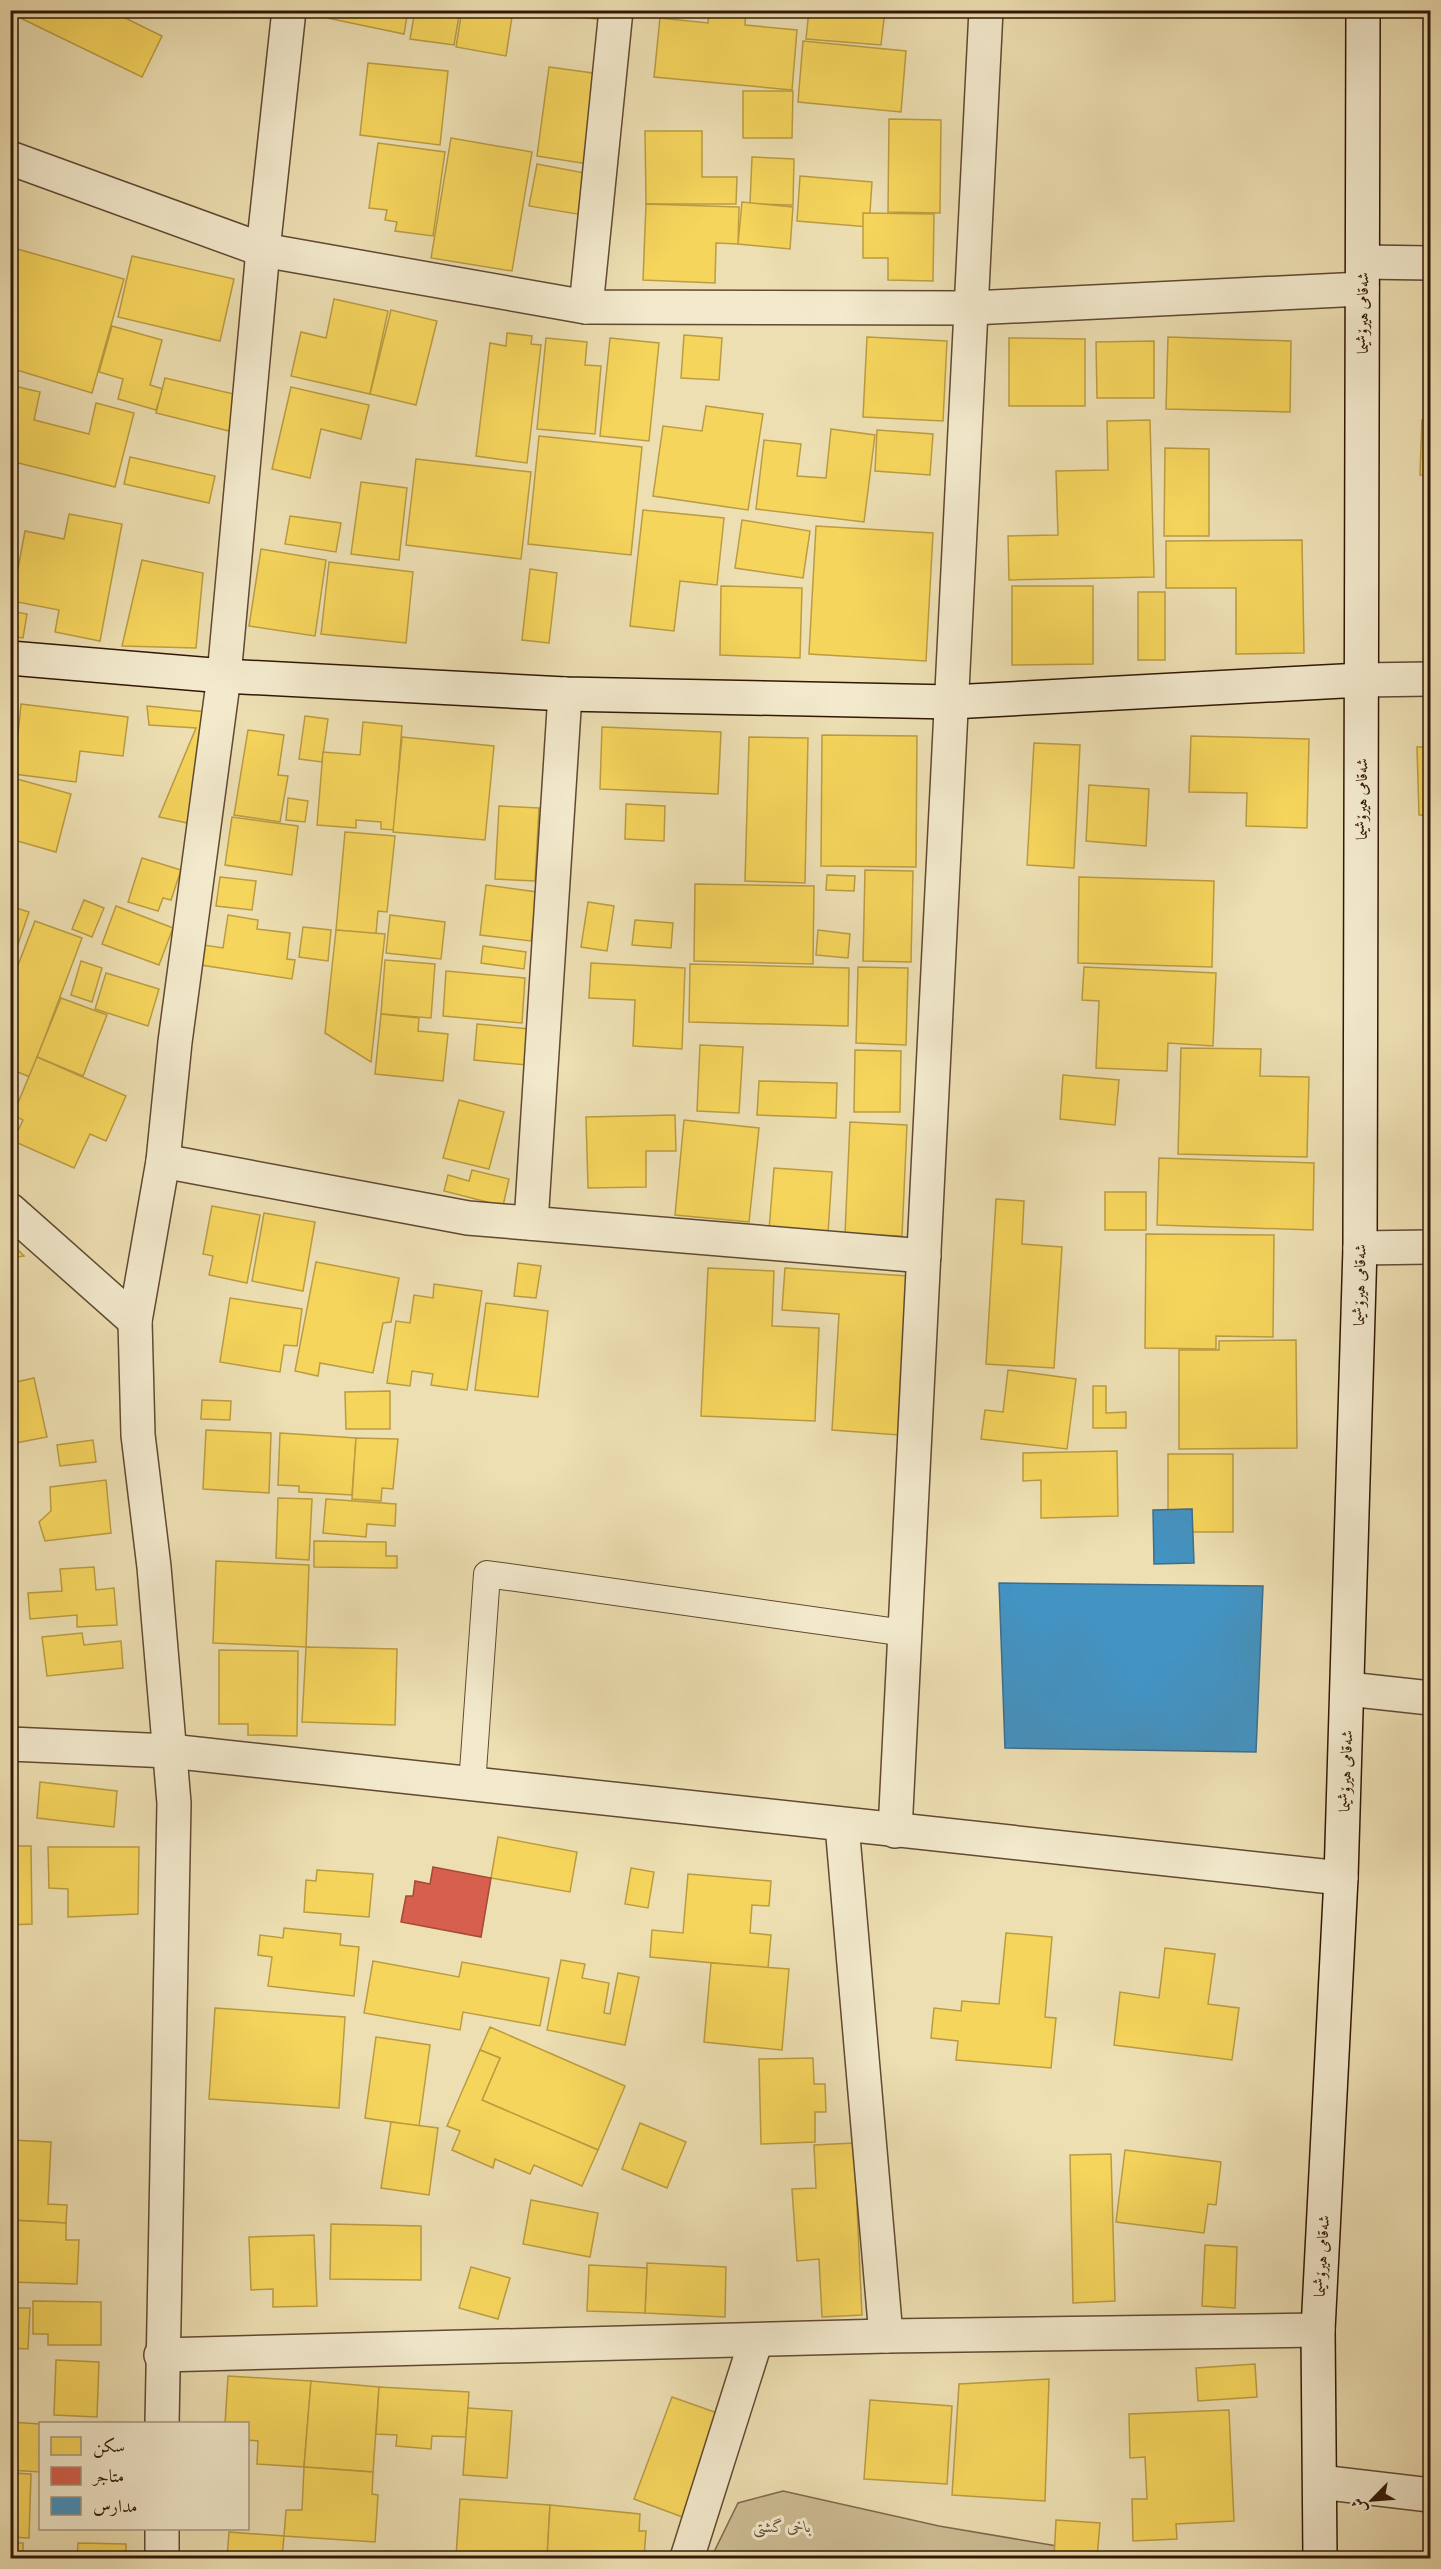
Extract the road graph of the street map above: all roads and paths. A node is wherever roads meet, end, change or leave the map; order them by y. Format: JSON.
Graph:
{"nodes":[{"id":1,"x":290,"y":10,"type":"edge"},
{"id":2,"x":616,"y":10,"type":"edge"},
{"id":3,"x":986,"y":10,"type":"edge"},
{"id":4,"x":1363,"y":10,"type":"edge"},
{"id":5,"x":10,"y":158,"type":"edge"},
{"id":6,"x":263,"y":250,"type":"junction"},
{"id":7,"x":1431,"y":263,"type":"edge"},
{"id":8,"x":1363,"y":276,"type":"junction"},
{"id":9,"x":586,"y":306,"type":"junction"},
{"id":10,"x":972,"y":308,"type":"junction"},
{"id":11,"x":10,"y":658,"type":"edge"},
{"id":12,"x":224,"y":676,"type":"junction"},
{"id":13,"x":1431,"y":679,"type":"edge"},
{"id":14,"x":1361,"y":680,"type":"junction"},
{"id":15,"x":565,"y":694,"type":"junction"},
{"id":16,"x":951,"y":702,"type":"junction"},
{"id":17,"x":163,"y":1161,"type":"junction"},
{"id":18,"x":10,"y":1210,"type":"edge"},
{"id":19,"x":531,"y":1223,"type":"junction"},
{"id":20,"x":1431,"y":1247,"type":"edge"},
{"id":21,"x":1360,"y":1248,"type":"junction"},
{"id":22,"x":924,"y":1256,"type":"junction"},
{"id":23,"x":135,"y":1320,"type":"junction"},
{"id":24,"x":905,"y":1633,"type":"junction"},
{"id":25,"x":1348,"y":1689,"type":"junction"},
{"id":26,"x":1431,"y":1698,"type":"edge"},
{"id":27,"x":10,"y":1744,"type":"edge"},
{"id":28,"x":170,"y":1751,"type":"junction"},
{"id":29,"x":472,"y":1785,"type":"junction"},
{"id":30,"x":842,"y":1825,"type":"junction"},
{"id":31,"x":895,"y":1831,"type":"junction"},
{"id":32,"x":1341,"y":1878,"type":"junction"},
{"id":33,"x":1318,"y":2330,"type":"junction"},
{"id":34,"x":886,"y":2336,"type":"junction"},
{"id":35,"x":756,"y":2340,"type":"junction"},
{"id":36,"x":161,"y":2355,"type":"junction"},
{"id":37,"x":162,"y":2422,"type":"edge"},
{"id":38,"x":1320,"y":2482,"type":"junction"},
{"id":39,"x":1431,"y":2495,"type":"edge"},
{"id":40,"x":162,"y":2530,"type":"edge"},
{"id":41,"x":162,"y":2559,"type":"edge"},
{"id":42,"x":687,"y":2559,"type":"edge"},
{"id":43,"x":1320,"y":2559,"type":"edge"}],
"edges":[{"from":1,"to":6,"type":"street"},
{"from":2,"to":9,"type":"street"},
{"from":3,"to":10,"type":"street"},
{"from":4,"to":8,"type":"street","name":"شەقامی هیرۆشیما"},
{"from":5,"to":6,"type":"street"},
{"from":6,"to":9,"type":"street"},
{"from":6,"to":12,"type":"street"},
{"from":7,"to":8,"type":"street"},
{"from":8,"to":10,"type":"street"},
{"from":8,"to":14,"type":"street","name":"شەقامی هیرۆشیما"},
{"from":9,"to":10,"type":"street"},
{"from":10,"to":16,"type":"street"},
{"from":11,"to":12,"type":"street"},
{"from":12,"to":15,"type":"street"},
{"from":12,"to":17,"type":"street"},
{"from":13,"to":14,"type":"street"},
{"from":14,"to":16,"type":"street"},
{"from":14,"to":21,"type":"street","name":"شەقامی هیرۆشیما"},
{"from":15,"to":16,"type":"street"},
{"from":15,"to":19,"type":"street"},
{"from":16,"to":22,"type":"street"},
{"from":17,"to":19,"type":"street"},
{"from":17,"to":23,"type":"street"},
{"from":18,"to":23,"type":"street"},
{"from":19,"to":22,"type":"street"},
{"from":20,"to":21,"type":"street"},
{"from":21,"to":25,"type":"street","name":"شەقامی هیرۆشیما"},
{"from":22,"to":24,"type":"street"},
{"from":23,"to":28,"type":"street"},
{"from":24,"to":29,"type":"lane"},
{"from":24,"to":31,"type":"street"},
{"from":25,"to":26,"type":"street"},
{"from":25,"to":32,"type":"street","name":"شەقامی هیرۆشیما"},
{"from":27,"to":28,"type":"street"},
{"from":28,"to":29,"type":"street"},
{"from":28,"to":36,"type":"street"},
{"from":29,"to":30,"type":"street"},
{"from":30,"to":31,"type":"street"},
{"from":30,"to":34,"type":"street"},
{"from":31,"to":32,"type":"street"},
{"from":32,"to":33,"type":"street","name":"شەقامی هیرۆشیما"},
{"from":33,"to":34,"type":"street"},
{"from":33,"to":38,"type":"street","name":"شەقامی هیرۆشیما"},
{"from":34,"to":35,"type":"street"},
{"from":35,"to":36,"type":"street"},
{"from":35,"to":42,"type":"street"},
{"from":36,"to":37,"type":"street"},
{"from":38,"to":39,"type":"street"},
{"from":38,"to":43,"type":"street","name":"شەقامی هیرۆشیما"},
{"from":40,"to":41,"type":"street"}]}
